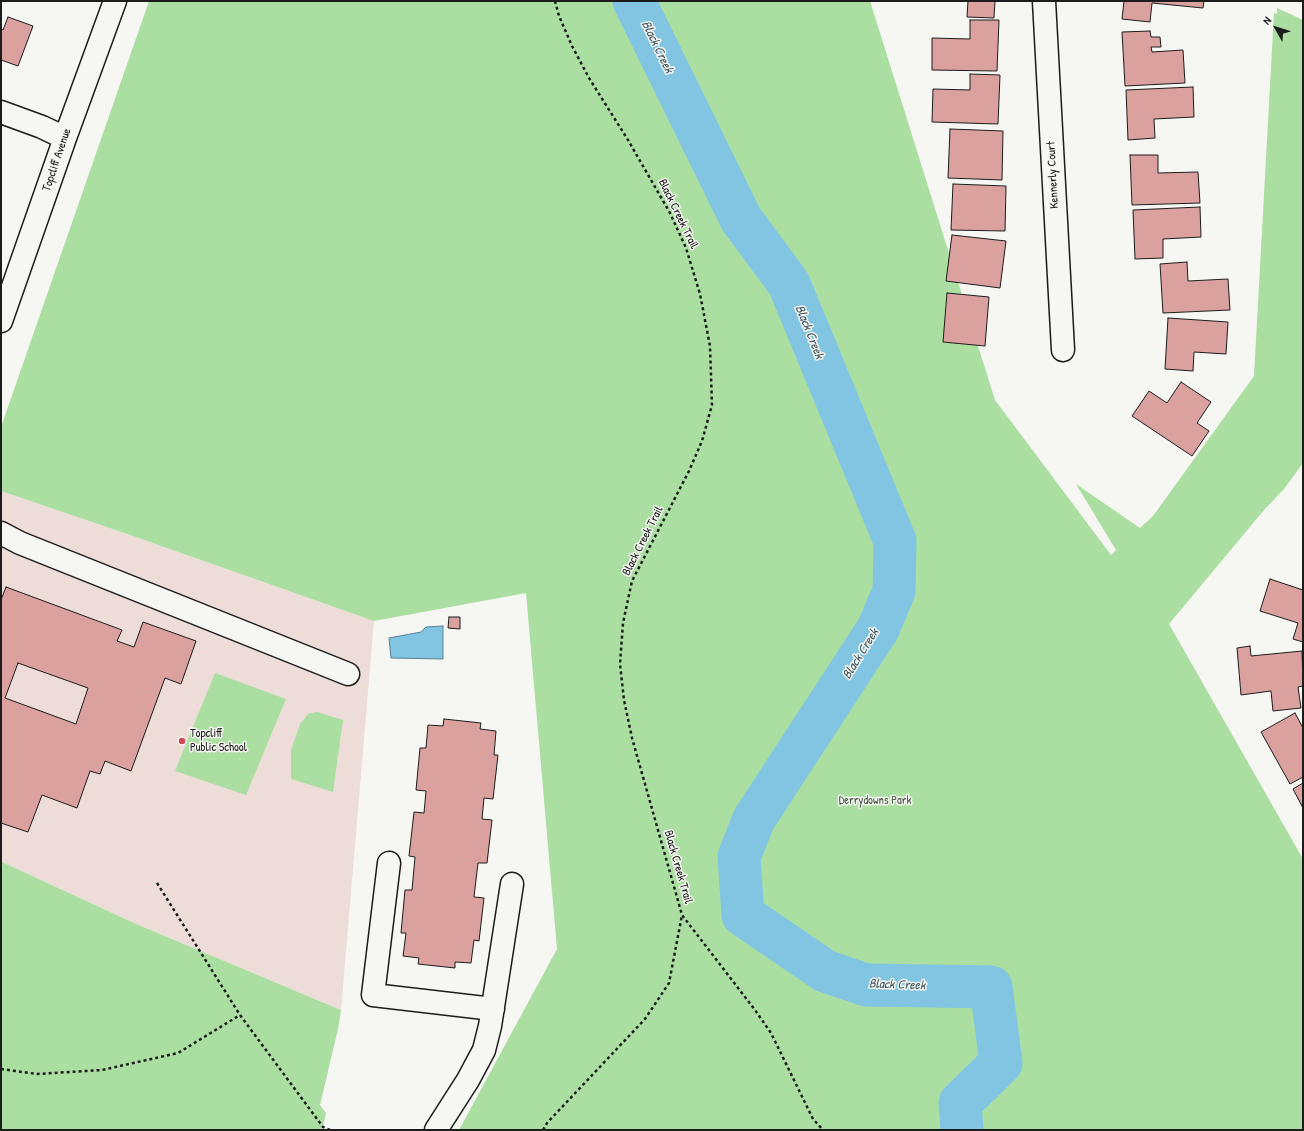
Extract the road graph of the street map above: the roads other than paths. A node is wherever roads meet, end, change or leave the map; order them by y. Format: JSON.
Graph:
{"nodes":[{"id":1,"x":115,"y":1,"type":"edge"},
{"id":2,"x":1044,"y":1,"type":"edge"},
{"id":3,"x":1,"y":112,"type":"edge"},
{"id":4,"x":65,"y":138,"type":"junction"},
{"id":5,"x":1,"y":321,"type":"edge"},
{"id":6,"x":1062,"y":350,"type":"dead end"},
{"id":7,"x":1,"y":533,"type":"edge"},
{"id":8,"x":348,"y":674,"type":"dead end"},
{"id":9,"x":389,"y":862,"type":"dead end"},
{"id":10,"x":512,"y":884,"type":"dead end"},
{"id":11,"x":493,"y":1009,"type":"junction"},
{"id":12,"x":436,"y":1130,"type":"edge"}],
"edges":[{"from":1,"to":4,"type":"street","name":"Topcliff Avenue"},
{"from":2,"to":6,"type":"street","name":"Kennerly Court"},
{"from":3,"to":4,"type":"street"},
{"from":4,"to":5,"type":"street","name":"Topcliff Avenue"},
{"from":7,"to":8,"type":"street"},
{"from":9,"to":11,"type":"street"},
{"from":10,"to":11,"type":"street"},
{"from":11,"to":12,"type":"street"}]}
